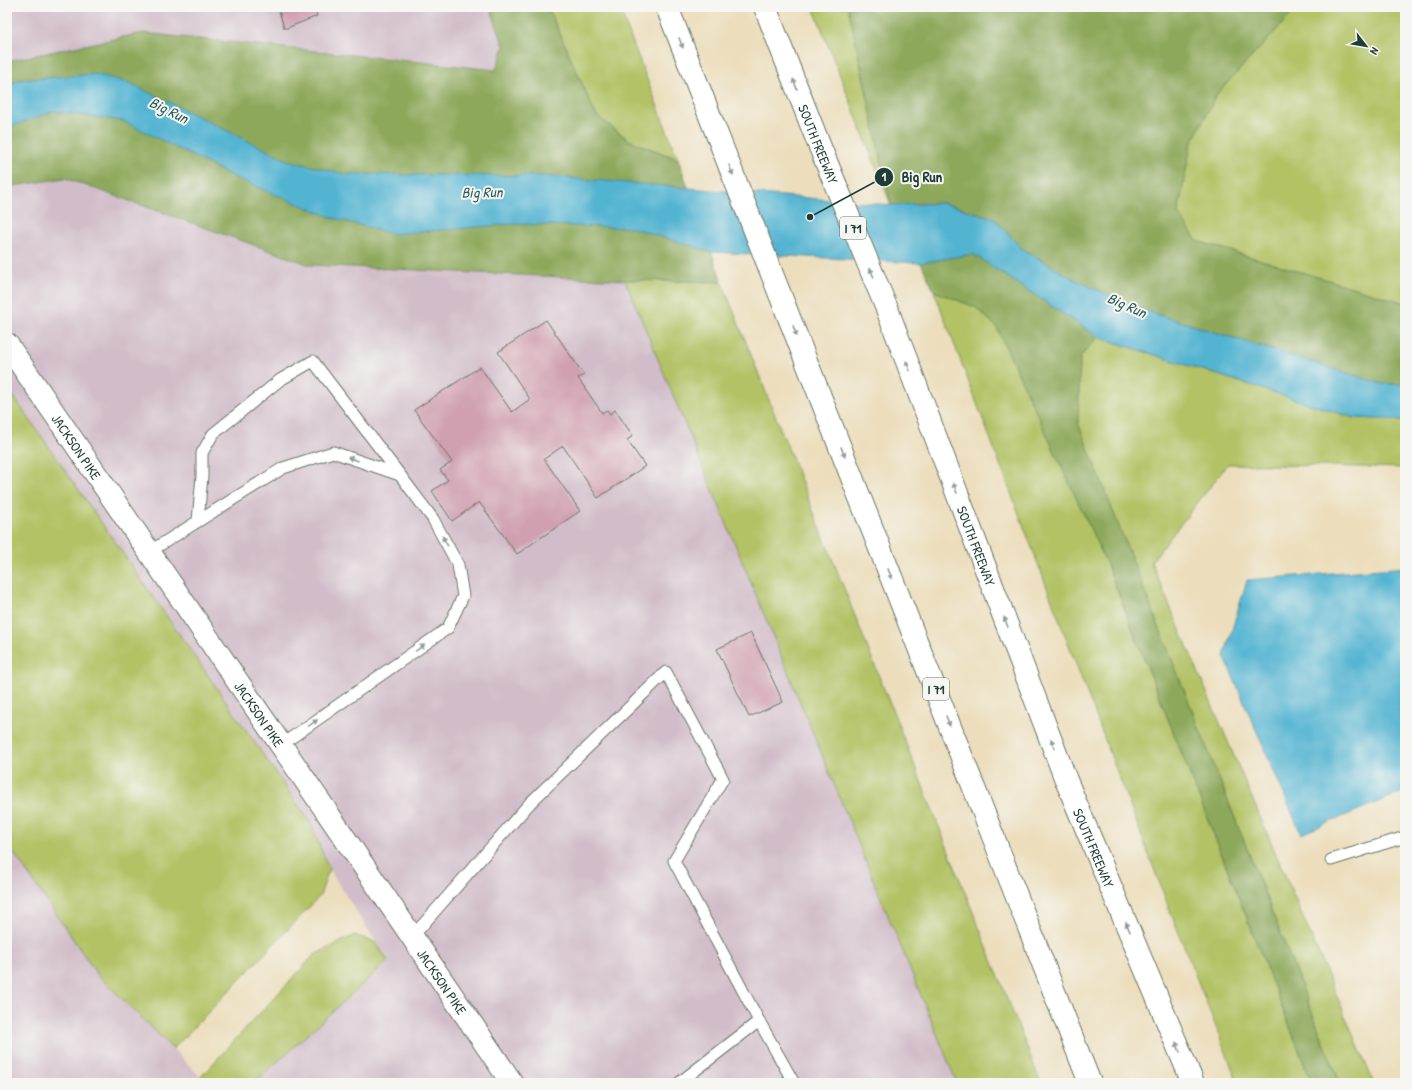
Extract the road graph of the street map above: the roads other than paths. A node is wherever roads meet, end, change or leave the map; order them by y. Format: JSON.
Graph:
{"nodes":[{"id":1,"x":667,"y":7,"type":"edge"},
{"id":2,"x":765,"y":7,"type":"edge"},
{"id":3,"x":7,"y":344,"type":"edge"},
{"id":4,"x":400,"y":475,"type":"junction"},
{"id":5,"x":198,"y":521,"type":"junction"},
{"id":6,"x":149,"y":552,"type":"junction"},
{"id":7,"x":281,"y":745,"type":"junction"},
{"id":8,"x":1405,"y":837,"type":"edge"},
{"id":9,"x":1332,"y":860,"type":"dead end"},
{"id":10,"x":412,"y":937,"type":"junction"},
{"id":11,"x":759,"y":1021,"type":"junction"},
{"id":12,"x":512,"y":1083,"type":"edge"},
{"id":13,"x":679,"y":1083,"type":"edge"},
{"id":14,"x":794,"y":1083,"type":"edge"},
{"id":15,"x":1090,"y":1083,"type":"edge"},
{"id":16,"x":1193,"y":1083,"type":"edge"}],
"edges":[{"from":1,"to":15,"type":"main road","number":"I 71","one_way":true},
{"from":16,"to":2,"type":"main road","name":"SOUTH FREEWAY","number":"I 71","one_way":true},
{"from":3,"to":6,"type":"main road","name":"JACKSON PIKE"},
{"from":4,"to":5,"type":"lane","one_way":true},
{"from":4,"to":5,"type":"lane"},
{"from":7,"to":4,"type":"lane","one_way":true},
{"from":5,"to":6,"type":"lane"},
{"from":6,"to":7,"type":"main road","name":"JACKSON PIKE"},
{"from":7,"to":10,"type":"main road","name":"JACKSON PIKE"},
{"from":8,"to":9,"type":"lane"},
{"from":10,"to":11,"type":"lane"},
{"from":10,"to":12,"type":"main road","name":"JACKSON PIKE"},
{"from":11,"to":13,"type":"lane"},
{"from":11,"to":14,"type":"lane"}]}
